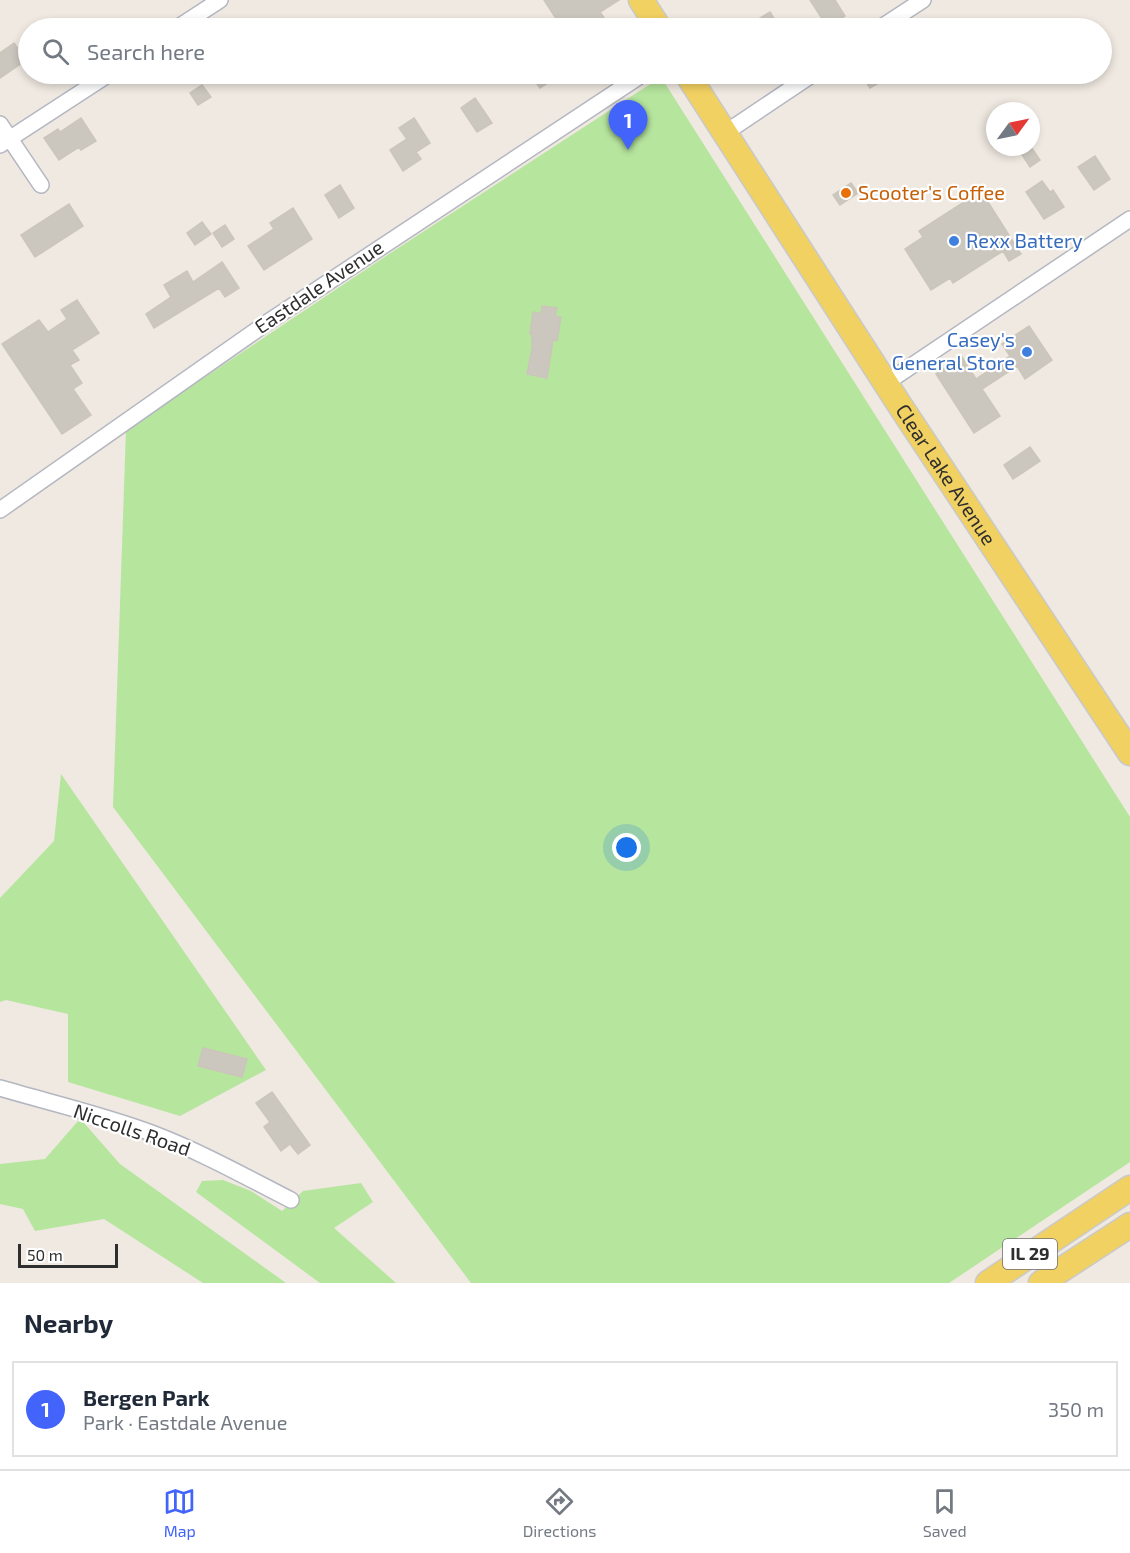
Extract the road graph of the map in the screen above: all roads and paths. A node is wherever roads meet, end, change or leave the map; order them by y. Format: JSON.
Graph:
{"nodes":[{"id":1,"x":220,"y":0,"type":"edge"},
{"id":2,"x":641,"y":0,"type":"edge"},
{"id":3,"x":923,"y":0,"type":"edge"},
{"id":4,"x":192,"y":18,"type":"edge"},
{"id":5,"x":653,"y":18,"type":"edge"},
{"id":6,"x":895,"y":18,"type":"edge"},
{"id":7,"x":94,"y":84,"type":"edge"},
{"id":8,"x":628,"y":84,"type":"edge"},
{"id":9,"x":693,"y":84,"type":"edge"},
{"id":10,"x":798,"y":84,"type":"edge"},
{"id":11,"x":0,"y":124,"type":"edge"},
{"id":12,"x":724,"y":133,"type":"junction"},
{"id":13,"x":5,"y":142,"type":"edge"},
{"id":14,"x":41,"y":185,"type":"dead end"},
{"id":15,"x":1130,"y":219,"type":"edge"},
{"id":16,"x":886,"y":383,"type":"junction"},
{"id":17,"x":0,"y":510,"type":"edge"},
{"id":18,"x":1130,"y":753,"type":"edge"},
{"id":19,"x":0,"y":1088,"type":"edge"},
{"id":20,"x":1130,"y":1188,"type":"edge"},
{"id":21,"x":291,"y":1200,"type":"dead end"},
{"id":22,"x":1130,"y":1225,"type":"edge"},
{"id":23,"x":988,"y":1283,"type":"edge"},
{"id":24,"x":1041,"y":1283,"type":"edge"}],
"edges":[{"from":1,"to":4,"type":"street"},
{"from":2,"to":5,"type":"main road"},
{"from":3,"to":6,"type":"street"},
{"from":7,"to":13,"type":"street"},
{"from":8,"to":17,"type":"street","name":"Eastdale Avenue"},
{"from":9,"to":12,"type":"main road","name":"Clear Lake Avenue"},
{"from":10,"to":12,"type":"street"},
{"from":11,"to":13,"type":"street"},
{"from":12,"to":16,"type":"main road","name":"Clear Lake Avenue"},
{"from":13,"to":14,"type":"street"},
{"from":15,"to":16,"type":"street"},
{"from":16,"to":18,"type":"main road","name":"Clear Lake Avenue"},
{"from":19,"to":21,"type":"street","name":"Niccolls Road"},
{"from":20,"to":23,"type":"main road","number":"IL 29"},
{"from":22,"to":24,"type":"main road","number":"IL 29"}]}
